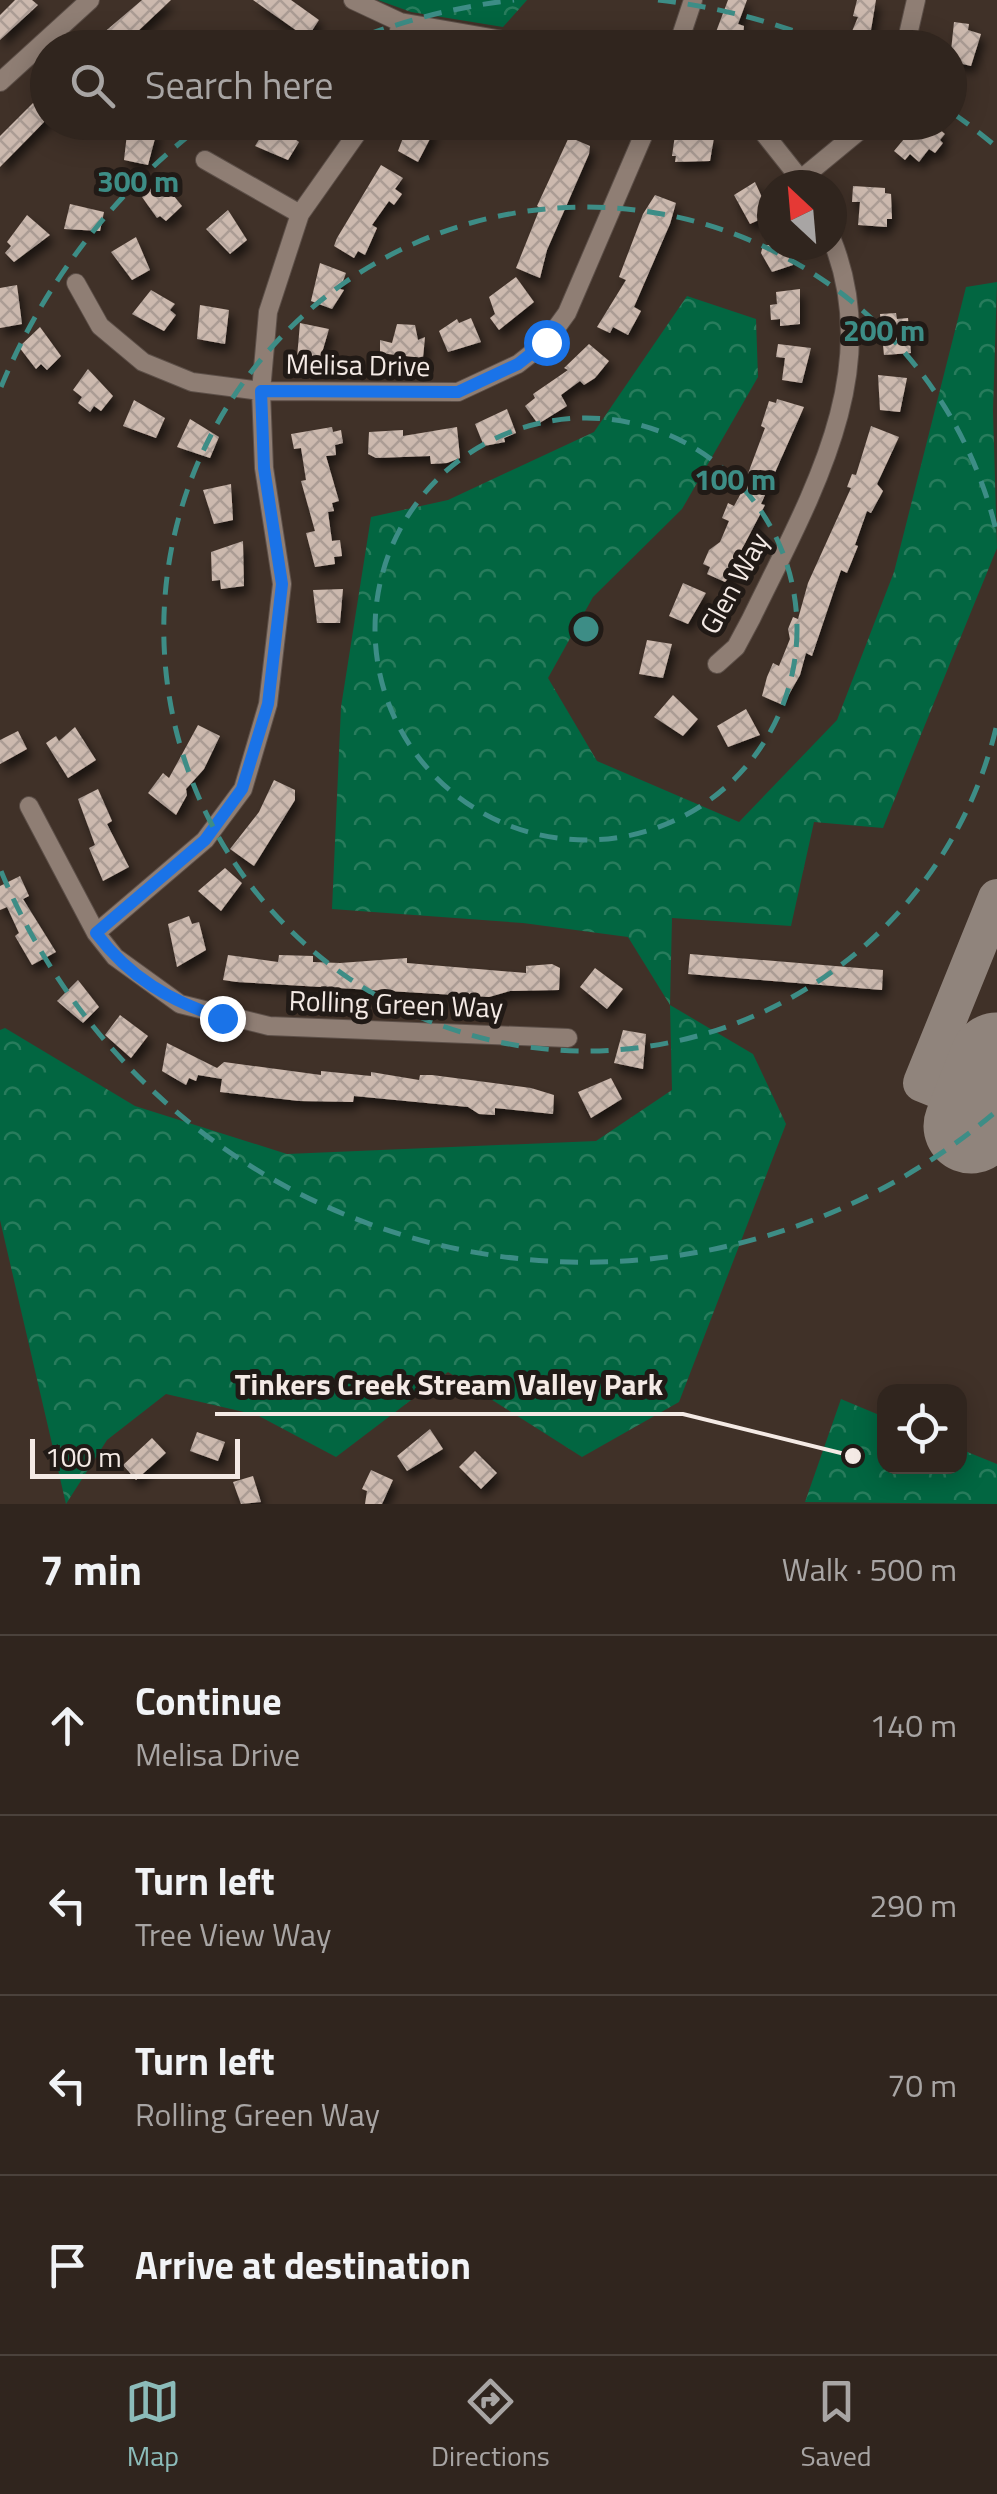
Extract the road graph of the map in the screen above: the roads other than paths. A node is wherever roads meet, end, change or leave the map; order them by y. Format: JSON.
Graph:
{"nodes":[{"id":1,"x":90,"y":0,"type":"edge"},
{"id":2,"x":353,"y":0,"type":"edge"},
{"id":3,"x":694,"y":0,"type":"edge"},
{"id":4,"x":916,"y":0,"type":"edge"},
{"id":5,"x":400,"y":22,"type":"junction"},
{"id":6,"x":57,"y":30,"type":"edge"},
{"id":7,"x":399,"y":30,"type":"edge"},
{"id":8,"x":445,"y":30,"type":"edge"},
{"id":9,"x":684,"y":30,"type":"edge"},
{"id":10,"x":910,"y":30,"type":"edge"},
{"id":11,"x":30,"y":55,"type":"edge"},
{"id":12,"x":0,"y":82,"type":"edge"},
{"id":13,"x":352,"y":140,"type":"edge"},
{"id":14,"x":641,"y":140,"type":"edge"},
{"id":15,"x":769,"y":140,"type":"edge"},
{"id":16,"x":850,"y":140,"type":"edge"},
{"id":17,"x":205,"y":160,"type":"dead end"},
{"id":18,"x":793,"y":170,"type":"edge"},
{"id":19,"x":816,"y":170,"type":"edge"},
{"id":20,"x":300,"y":214,"type":"junction"},
{"id":21,"x":840,"y":260,"type":"edge"},
{"id":22,"x":76,"y":283,"type":"dead end"},
{"id":23,"x":261,"y":391,"type":"junction"},
{"id":24,"x":717,"y":664,"type":"dead end"},
{"id":25,"x":29,"y":806,"type":"dead end"},
{"id":26,"x":96,"y":933,"type":"junction"},
{"id":27,"x":568,"y":1038,"type":"dead end"}],
"edges":[{"from":1,"to":6,"type":"street"},
{"from":2,"to":5,"type":"street"},
{"from":3,"to":9,"type":"street"},
{"from":4,"to":10,"type":"street"},
{"from":5,"to":7,"type":"street"},
{"from":5,"to":8,"type":"street"},
{"from":11,"to":12,"type":"street"},
{"from":13,"to":20,"type":"street"},
{"from":14,"to":23,"type":"street","name":"Melisa Drive"},
{"from":15,"to":18,"type":"street"},
{"from":16,"to":19,"type":"street"},
{"from":17,"to":20,"type":"street"},
{"from":20,"to":23,"type":"street"},
{"from":21,"to":24,"type":"street","name":"Glen Way"},
{"from":22,"to":23,"type":"street","name":"Melisa Drive"},
{"from":23,"to":26,"type":"street"},
{"from":25,"to":26,"type":"street","name":"Rolling Green Way"},
{"from":26,"to":27,"type":"street","name":"Rolling Green Way"}]}
